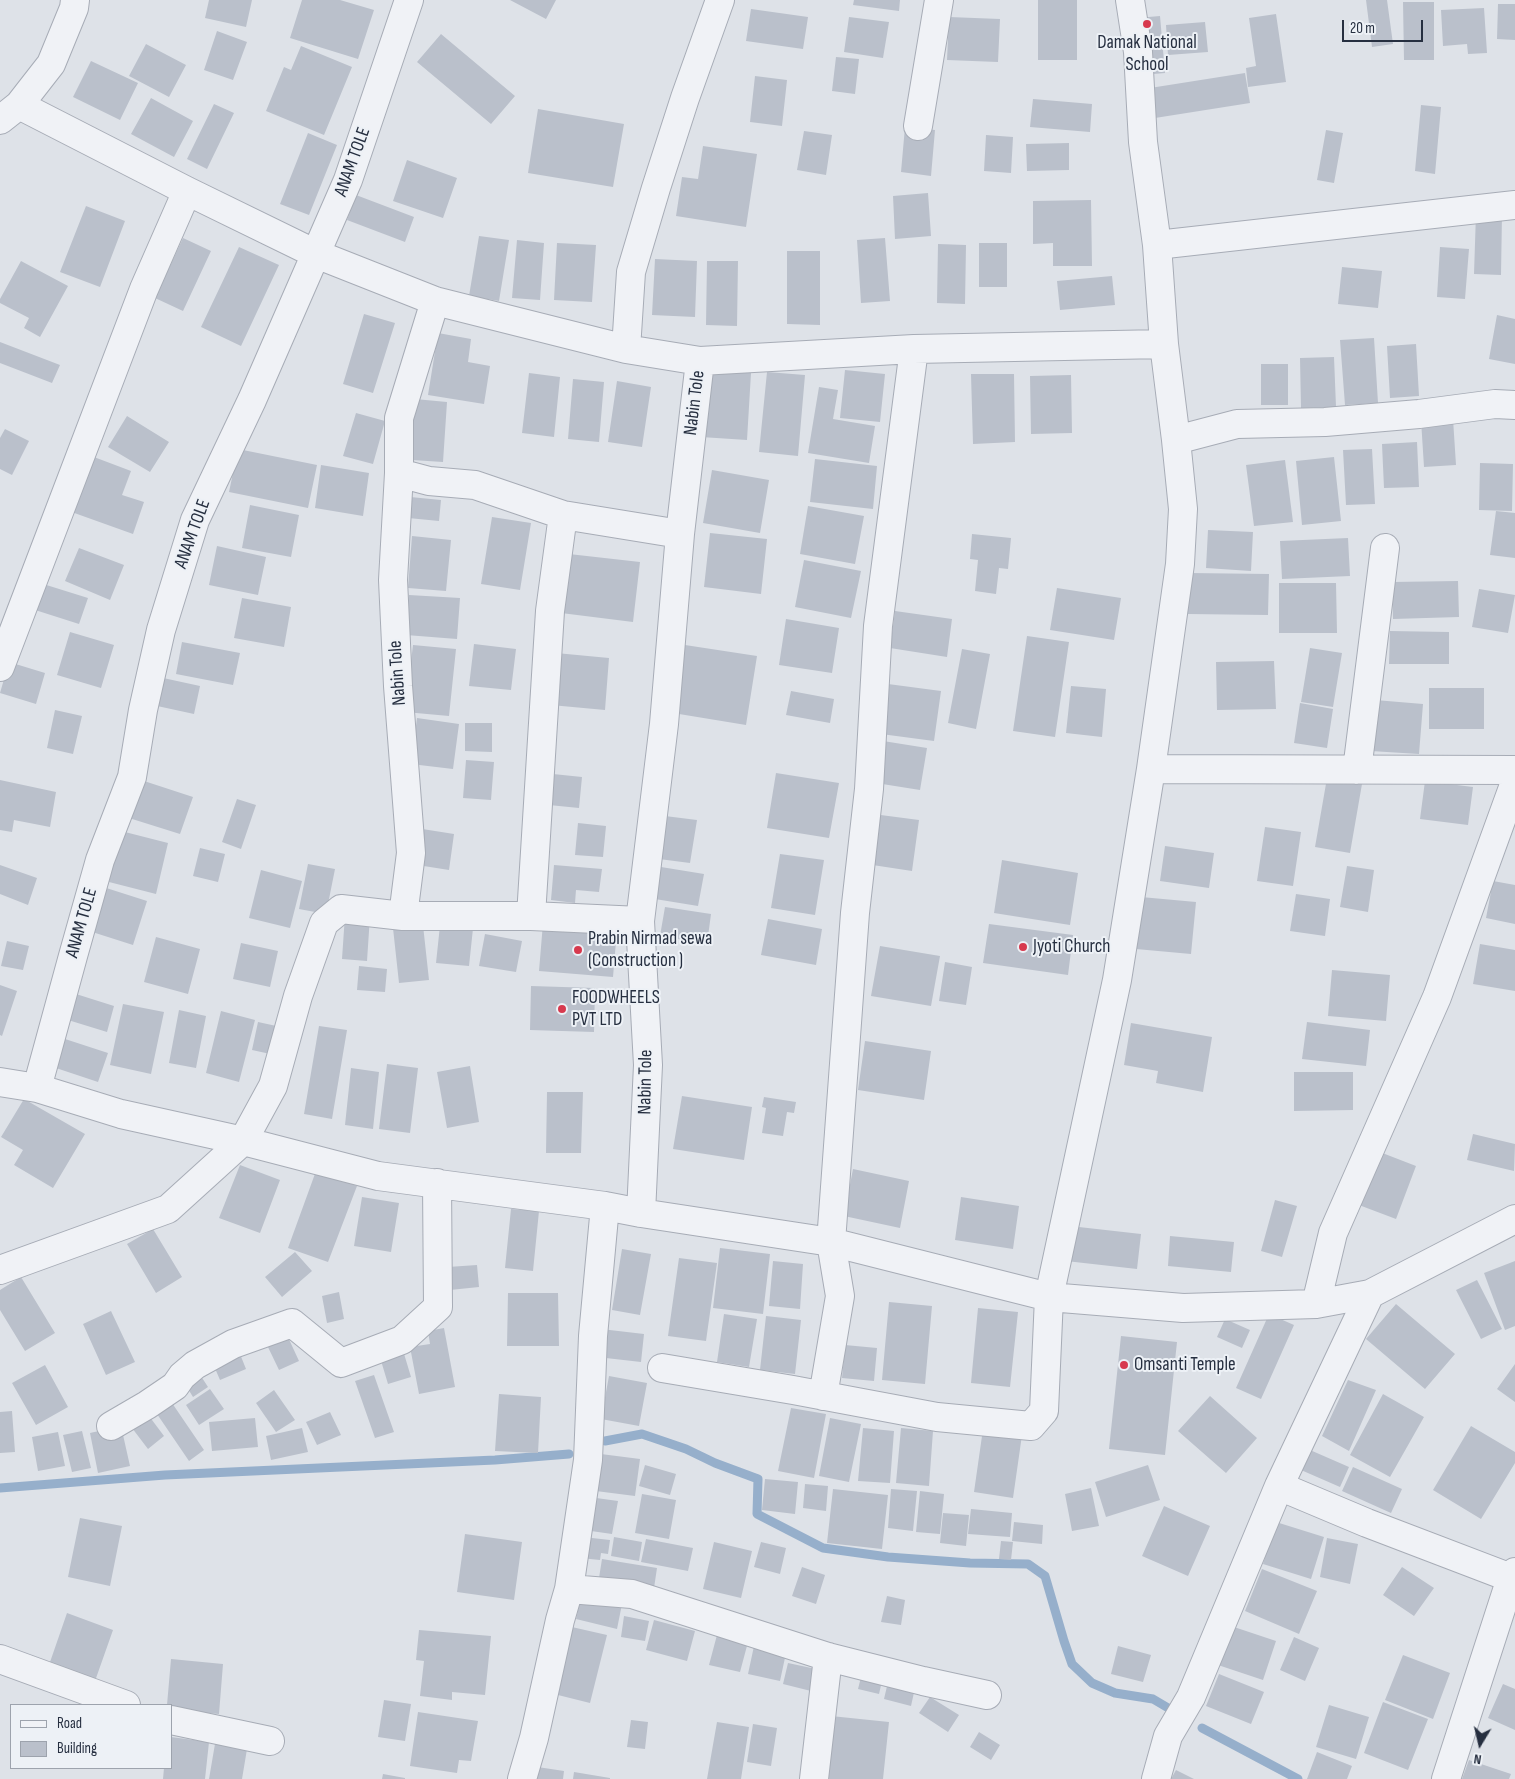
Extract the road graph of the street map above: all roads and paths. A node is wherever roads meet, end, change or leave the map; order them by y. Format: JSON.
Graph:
{"nodes":[{"id":1,"x":75,"y":0,"type":"edge"},
{"id":2,"x":409,"y":0,"type":"edge"},
{"id":3,"x":720,"y":0,"type":"edge"},
{"id":4,"x":939,"y":0,"type":"edge"},
{"id":5,"x":1130,"y":0,"type":"edge"},
{"id":6,"x":9,"y":112,"type":"edge"},
{"id":7,"x":918,"y":126,"type":"dead end"},
{"id":8,"x":187,"y":191,"type":"junction"},
{"id":9,"x":1515,"y":205,"type":"edge"},
{"id":10,"x":1157,"y":245,"type":"junction"},
{"id":11,"x":316,"y":254,"type":"junction"},
{"id":12,"x":435,"y":301,"type":"junction"},
{"id":13,"x":1164,"y":344,"type":"junction"},
{"id":14,"x":626,"y":349,"type":"junction"},
{"id":15,"x":914,"y":349,"type":"junction"},
{"id":16,"x":700,"y":361,"type":"junction"},
{"id":17,"x":1515,"y":405,"type":"edge"},
{"id":18,"x":1176,"y":440,"type":"junction"},
{"id":19,"x":399,"y":473,"type":"junction"},
{"id":20,"x":564,"y":515,"type":"junction"},
{"id":21,"x":680,"y":534,"type":"junction"},
{"id":22,"x":1385,"y":548,"type":"dead end"},
{"id":23,"x":0,"y":667,"type":"edge"},
{"id":24,"x":1151,"y":768,"type":"junction"},
{"id":25,"x":1357,"y":770,"type":"junction"},
{"id":26,"x":1515,"y":770,"type":"edge"},
{"id":27,"x":1515,"y":782,"type":"edge"},
{"id":28,"x":403,"y":916,"type":"junction"},
{"id":29,"x":531,"y":916,"type":"junction"},
{"id":30,"x":640,"y":922,"type":"junction"},
{"id":31,"x":0,"y":1082,"type":"edge"},
{"id":32,"x":37,"y":1088,"type":"junction"},
{"id":33,"x":243,"y":1141,"type":"junction"},
{"id":34,"x":438,"y":1183,"type":"junction"},
{"id":35,"x":605,"y":1206,"type":"junction"},
{"id":36,"x":641,"y":1213,"type":"junction"},
{"id":37,"x":1515,"y":1219,"type":"edge"},
{"id":38,"x":831,"y":1242,"type":"junction"},
{"id":39,"x":0,"y":1270,"type":"edge"},
{"id":40,"x":1370,"y":1294,"type":"junction"},
{"id":41,"x":1049,"y":1297,"type":"junction"},
{"id":42,"x":1316,"y":1304,"type":"junction"},
{"id":43,"x":662,"y":1368,"type":"dead end"},
{"id":44,"x":823,"y":1396,"type":"junction"},
{"id":45,"x":111,"y":1426,"type":"dead end"},
{"id":46,"x":1279,"y":1486,"type":"junction"},
{"id":47,"x":1514,"y":1576,"type":"edge"},
{"id":48,"x":569,"y":1589,"type":"junction"},
{"id":49,"x":828,"y":1657,"type":"junction"},
{"id":50,"x":0,"y":1659,"type":"edge"},
{"id":51,"x":987,"y":1694,"type":"dead end"},
{"id":52,"x":123,"y":1704,"type":"edge"},
{"id":53,"x":172,"y":1720,"type":"edge"},
{"id":54,"x":270,"y":1742,"type":"dead end"},
{"id":55,"x":522,"y":1779,"type":"edge"},
{"id":56,"x":814,"y":1779,"type":"edge"},
{"id":57,"x":1156,"y":1779,"type":"edge"},
{"id":58,"x":1446,"y":1779,"type":"edge"}],
"edges":[{"from":1,"to":6,"type":"street"},
{"from":2,"to":11,"type":"street","name":"ANAM TOLE"},
{"from":3,"to":14,"type":"street"},
{"from":4,"to":7,"type":"street"},
{"from":5,"to":10,"type":"street"},
{"from":6,"to":8,"type":"street"},
{"from":8,"to":11,"type":"street"},
{"from":8,"to":23,"type":"street"},
{"from":9,"to":10,"type":"street"},
{"from":10,"to":13,"type":"street"},
{"from":11,"to":12,"type":"street"},
{"from":11,"to":32,"type":"street","name":"ANAM TOLE"},
{"from":12,"to":14,"type":"street"},
{"from":12,"to":19,"type":"street","name":"Nabin Tole"},
{"from":13,"to":15,"type":"street"},
{"from":13,"to":18,"type":"street"},
{"from":14,"to":16,"type":"street"},
{"from":15,"to":16,"type":"street"},
{"from":15,"to":38,"type":"street"},
{"from":16,"to":21,"type":"street","name":"Nabin Tole"},
{"from":17,"to":18,"type":"street"},
{"from":18,"to":24,"type":"street"},
{"from":19,"to":20,"type":"street"},
{"from":19,"to":28,"type":"street","name":"Nabin Tole"},
{"from":20,"to":21,"type":"street"},
{"from":20,"to":29,"type":"street"},
{"from":21,"to":30,"type":"street","name":"Nabin Tole"},
{"from":22,"to":25,"type":"street"},
{"from":24,"to":25,"type":"street"},
{"from":24,"to":41,"type":"street"},
{"from":25,"to":26,"type":"street"},
{"from":27,"to":42,"type":"street"},
{"from":28,"to":29,"type":"street"},
{"from":28,"to":33,"type":"street"},
{"from":29,"to":30,"type":"street"},
{"from":30,"to":36,"type":"street","name":"Nabin Tole"},
{"from":31,"to":32,"type":"street"},
{"from":32,"to":33,"type":"street"},
{"from":33,"to":34,"type":"street"},
{"from":33,"to":39,"type":"street"},
{"from":34,"to":35,"type":"street"},
{"from":34,"to":45,"type":"street"},
{"from":35,"to":36,"type":"street"},
{"from":35,"to":48,"type":"street"},
{"from":36,"to":38,"type":"street"},
{"from":37,"to":40,"type":"street"},
{"from":38,"to":41,"type":"street"},
{"from":38,"to":44,"type":"street"},
{"from":40,"to":42,"type":"street"},
{"from":40,"to":46,"type":"street"},
{"from":41,"to":42,"type":"street"},
{"from":41,"to":44,"type":"street"},
{"from":43,"to":44,"type":"street"},
{"from":46,"to":47,"type":"street"},
{"from":46,"to":57,"type":"street"},
{"from":47,"to":58,"type":"street"},
{"from":48,"to":49,"type":"street"},
{"from":48,"to":55,"type":"street"},
{"from":49,"to":51,"type":"street"},
{"from":49,"to":56,"type":"street"},
{"from":50,"to":52,"type":"street"},
{"from":53,"to":54,"type":"street"}]}
